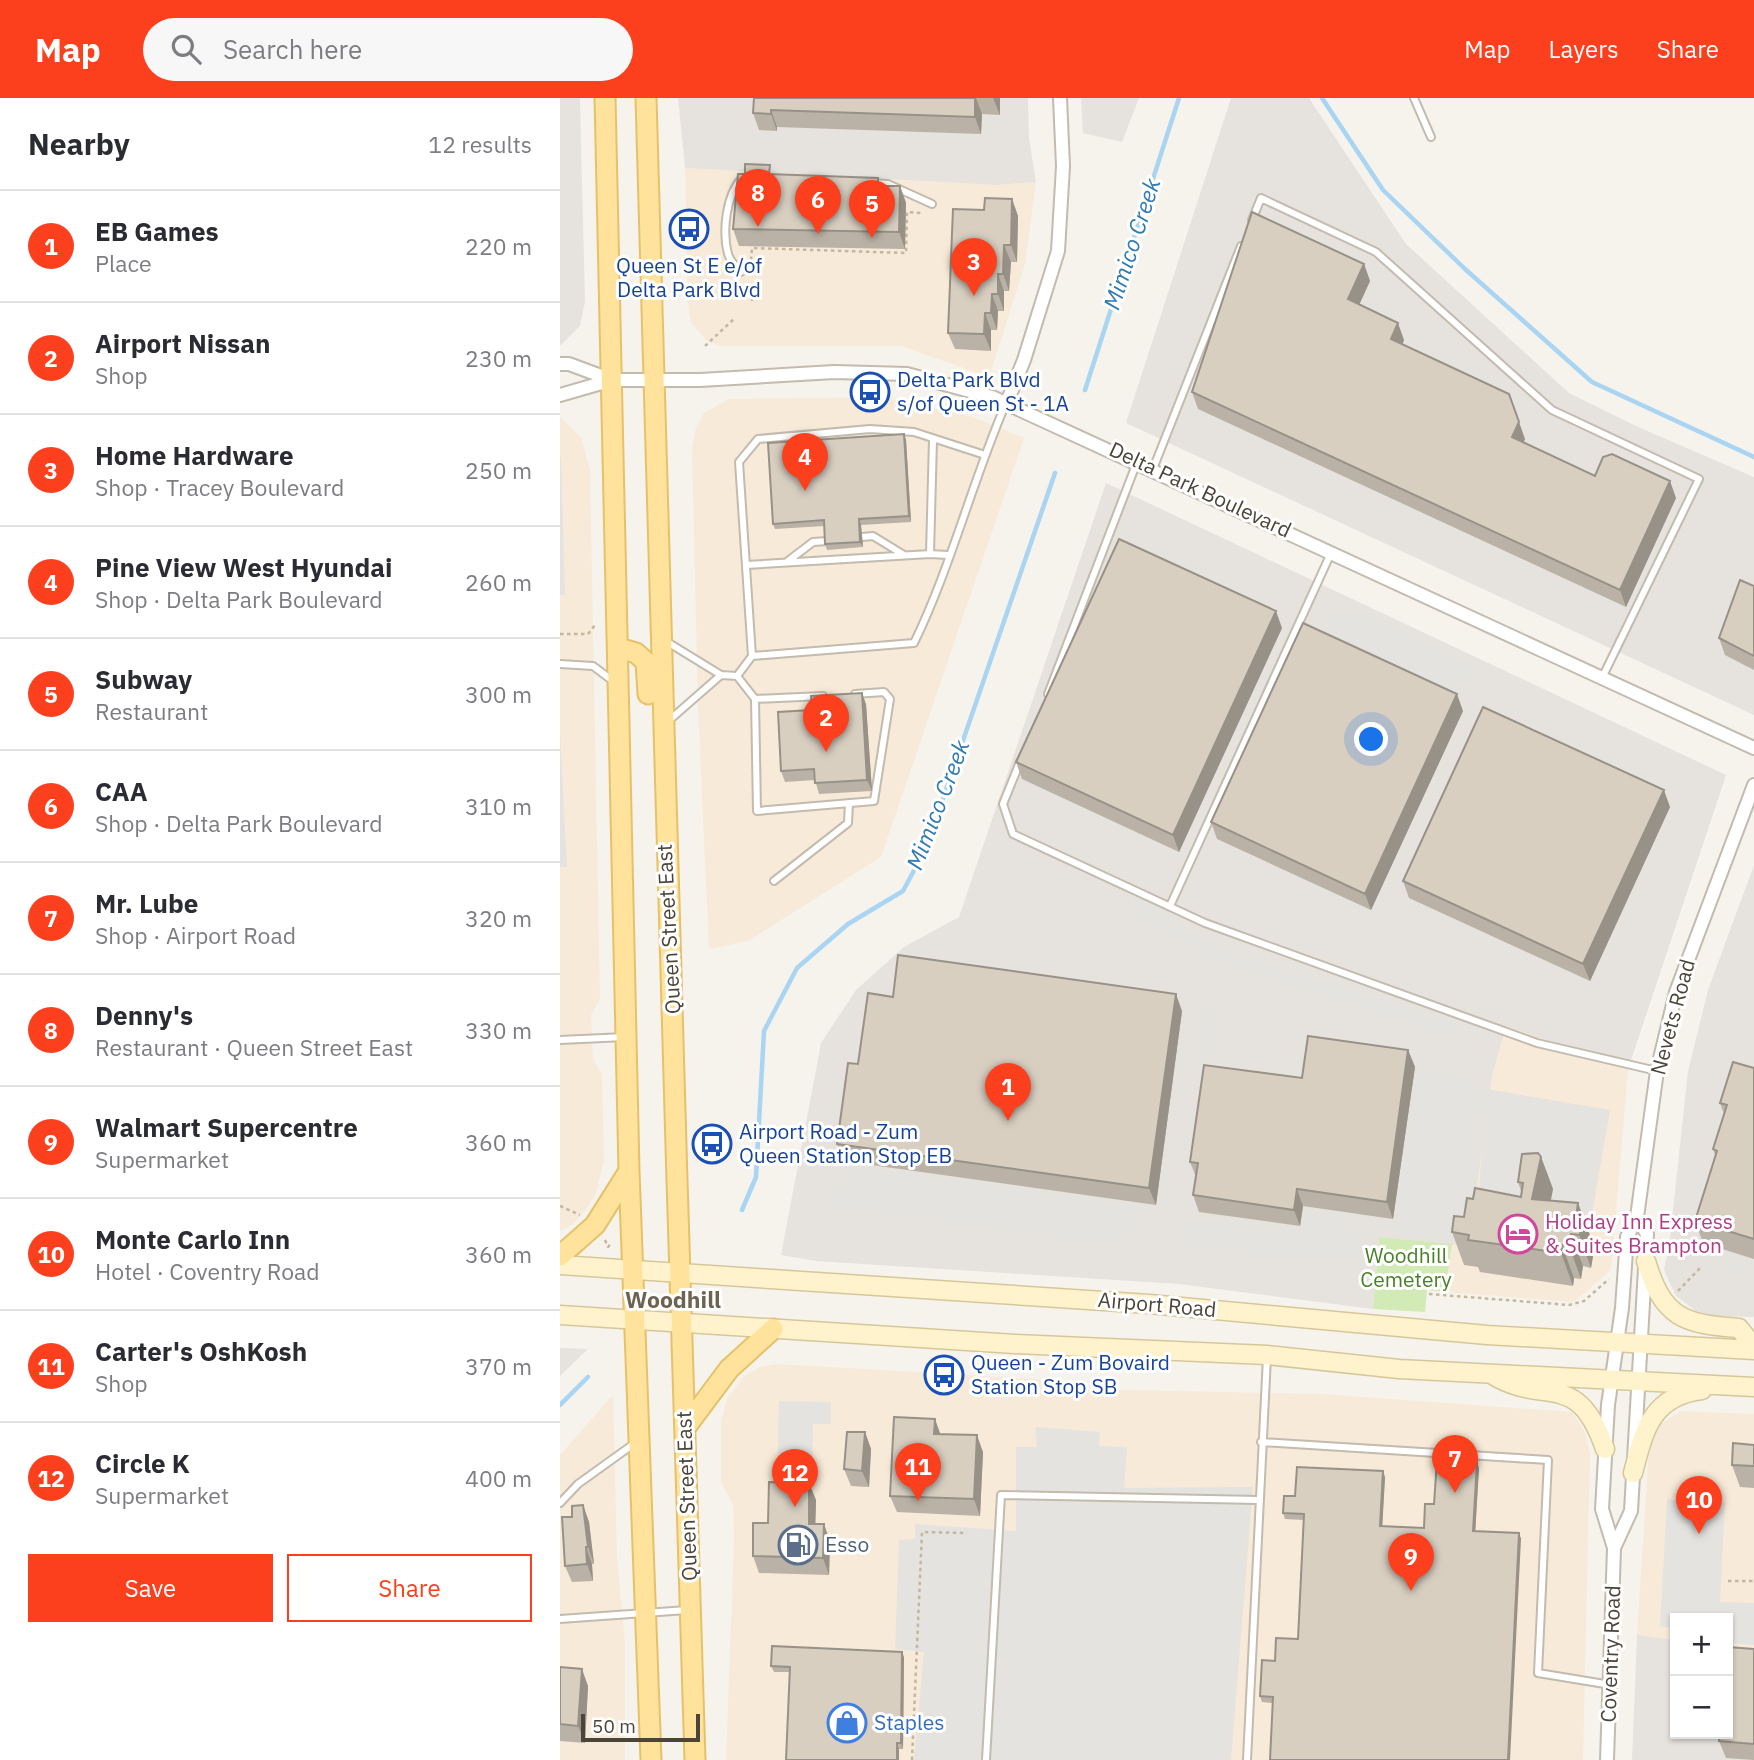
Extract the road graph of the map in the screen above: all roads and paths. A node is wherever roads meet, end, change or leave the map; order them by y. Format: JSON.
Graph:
{"nodes":[{"id":1,"x":605,"y":98,"type":"edge"},
{"id":2,"x":646,"y":98,"type":"edge"},
{"id":3,"x":1060,"y":98,"type":"edge"},
{"id":4,"x":1414,"y":98,"type":"edge"},
{"id":5,"x":1431,"y":137,"type":"dead end"},
{"id":6,"x":756,"y":178,"type":"edge"},
{"id":7,"x":862,"y":183,"type":"edge"},
{"id":8,"x":932,"y":204,"type":"dead end"},
{"id":9,"x":921,"y":213,"type":"dead end"},
{"id":10,"x":1251,"y":223,"type":"edge"},
{"id":11,"x":1245,"y":236,"type":"edge"},
{"id":12,"x":751,"y":260,"type":"dead end"},
{"id":13,"x":741,"y":272,"type":"dead end"},
{"id":14,"x":753,"y":282,"type":"dead end"},
{"id":15,"x":752,"y":301,"type":"dead end"},
{"id":16,"x":735,"y":318,"type":"dead end"},
{"id":17,"x":705,"y":346,"type":"dead end"},
{"id":18,"x":560,"y":364,"type":"edge"},
{"id":19,"x":612,"y":380,"type":"junction"},
{"id":20,"x":653,"y":380,"type":"junction"},
{"id":21,"x":560,"y":395,"type":"edge"},
{"id":22,"x":1007,"y":402,"type":"junction"},
{"id":23,"x":933,"y":439,"type":"junction"},
{"id":24,"x":985,"y":455,"type":"junction"},
{"id":25,"x":1137,"y":461,"type":"junction"},
{"id":26,"x":1153,"y":469,"type":"junction"},
{"id":27,"x":862,"y":537,"type":"edge"},
{"id":28,"x":827,"y":541,"type":"edge"},
{"id":29,"x":1331,"y":551,"type":"junction"},
{"id":30,"x":930,"y":554,"type":"junction"},
{"id":31,"x":904,"y":555,"type":"junction"},
{"id":32,"x":948,"y":555,"type":"junction"},
{"id":33,"x":787,"y":562,"type":"junction"},
{"id":34,"x":746,"y":565,"type":"junction"},
{"id":35,"x":595,"y":625,"type":"dead end"},
{"id":36,"x":560,"y":634,"type":"edge"},
{"id":37,"x":659,"y":637,"type":"junction"},
{"id":38,"x":619,"y":648,"type":"junction"},
{"id":39,"x":752,"y":656,"type":"junction"},
{"id":40,"x":560,"y":664,"type":"edge"},
{"id":41,"x":721,"y":675,"type":"junction"},
{"id":42,"x":737,"y":676,"type":"junction"},
{"id":43,"x":1602,"y":678,"type":"junction"},
{"id":44,"x":620,"y":686,"type":"junction"},
{"id":45,"x":831,"y":695,"type":"edge"},
{"id":46,"x":844,"y":695,"type":"edge"},
{"id":47,"x":755,"y":699,"type":"junction"},
{"id":48,"x":1044,"y":702,"type":"edge"},
{"id":49,"x":662,"y":727,"type":"junction"},
{"id":50,"x":1754,"y":748,"type":"edge"},
{"id":51,"x":1024,"y":753,"type":"edge"},
{"id":52,"x":1754,"y":785,"type":"edge"},
{"id":53,"x":849,"y":803,"type":"junction"},
{"id":54,"x":774,"y":881,"type":"dead end"},
{"id":55,"x":1170,"y":906,"type":"junction"},
{"id":56,"x":626,"y":1037,"type":"junction"},
{"id":57,"x":560,"y":1040,"type":"edge"},
{"id":58,"x":1657,"y":1072,"type":"junction"},
{"id":59,"x":629,"y":1171,"type":"junction"},
{"id":60,"x":560,"y":1206,"type":"edge"},
{"id":61,"x":586,"y":1217,"type":"dead end"},
{"id":62,"x":1637,"y":1217,"type":"junction"},
{"id":63,"x":560,"y":1256,"type":"edge"},
{"id":64,"x":1646,"y":1261,"type":"junction"},
{"id":65,"x":560,"y":1265,"type":"edge"},
{"id":66,"x":1700,"y":1268,"type":"dead end"},
{"id":67,"x":632,"y":1270,"type":"junction"},
{"id":68,"x":681,"y":1273,"type":"junction"},
{"id":69,"x":1613,"y":1276,"type":"dead end"},
{"id":70,"x":1429,"y":1294,"type":"dead end"},
{"id":71,"x":1674,"y":1296,"type":"dead end"},
{"id":72,"x":560,"y":1315,"type":"edge"},
{"id":73,"x":634,"y":1320,"type":"junction"},
{"id":74,"x":682,"y":1323,"type":"junction"},
{"id":75,"x":773,"y":1329,"type":"junction"},
{"id":76,"x":1617,"y":1342,"type":"junction"},
{"id":77,"x":1641,"y":1344,"type":"junction"},
{"id":78,"x":1754,"y":1349,"type":"edge"},
{"id":79,"x":1267,"y":1354,"type":"junction"},
{"id":80,"x":1491,"y":1374,"type":"junction"},
{"id":81,"x":1612,"y":1380,"type":"junction"},
{"id":82,"x":1639,"y":1381,"type":"junction"},
{"id":83,"x":1732,"y":1386,"type":"junction"},
{"id":84,"x":1754,"y":1387,"type":"edge"},
{"id":85,"x":685,"y":1428,"type":"junction"},
{"id":86,"x":638,"y":1441,"type":"junction"},
{"id":87,"x":1261,"y":1442,"type":"junction"},
{"id":88,"x":1605,"y":1449,"type":"junction"},
{"id":89,"x":1633,"y":1474,"type":"junction"},
{"id":90,"x":1259,"y":1500,"type":"junction"},
{"id":91,"x":560,"y":1503,"type":"edge"},
{"id":92,"x":967,"y":1533,"type":"dead end"},
{"id":93,"x":1614,"y":1548,"type":"junction"},
{"id":94,"x":1728,"y":1581,"type":"dead end"},
{"id":95,"x":1754,"y":1581,"type":"edge"},
{"id":96,"x":691,"y":1610,"type":"junction"},
{"id":97,"x":644,"y":1613,"type":"junction"},
{"id":98,"x":560,"y":1619,"type":"edge"},
{"id":99,"x":1612,"y":1685,"type":"junction"},
{"id":100,"x":652,"y":1760,"type":"edge"},
{"id":101,"x":695,"y":1760,"type":"edge"},
{"id":102,"x":912,"y":1760,"type":"edge"},
{"id":103,"x":986,"y":1760,"type":"edge"},
{"id":104,"x":1247,"y":1760,"type":"edge"},
{"id":105,"x":1607,"y":1760,"type":"edge"}],
"edges":[{"from":1,"to":19,"type":"main road","name":"Queen Street East"},
{"from":2,"to":20,"type":"main road","name":"Queen Street East"},
{"from":3,"to":22,"type":"street"},
{"from":4,"to":5,"type":"lane"},
{"from":6,"to":13,"type":"lane"},
{"from":7,"to":8,"type":"lane"},
{"from":9,"to":12,"type":"path"},
{"from":10,"to":43,"type":"lane"},
{"from":11,"to":26,"type":"lane"},
{"from":14,"to":15,"type":"path"},
{"from":16,"to":17,"type":"path"},
{"from":18,"to":19,"type":"street"},
{"from":19,"to":20,"type":"street","name":"Delta Park Boulevard"},
{"from":19,"to":21,"type":"street"},
{"from":19,"to":38,"type":"main road","name":"Queen Street East"},
{"from":20,"to":22,"type":"street","name":"Delta Park Boulevard"},
{"from":20,"to":37,"type":"main road","name":"Queen Street East"},
{"from":22,"to":24,"type":"lane"},
{"from":22,"to":25,"type":"street","name":"Delta Park Boulevard"},
{"from":23,"to":24,"type":"lane"},
{"from":23,"to":30,"type":"lane"},
{"from":23,"to":34,"type":"lane"},
{"from":24,"to":32,"type":"lane"},
{"from":25,"to":26,"type":"street","name":"Delta Park Boulevard"},
{"from":25,"to":48,"type":"lane"},
{"from":26,"to":29,"type":"street","name":"Delta Park Boulevard"},
{"from":27,"to":31,"type":"lane"},
{"from":28,"to":33,"type":"lane"},
{"from":29,"to":43,"type":"street","name":"Delta Park Boulevard"},
{"from":29,"to":55,"type":"lane"},
{"from":30,"to":31,"type":"lane"},
{"from":30,"to":32,"type":"lane"},
{"from":31,"to":33,"type":"lane"},
{"from":32,"to":39,"type":"lane"},
{"from":33,"to":34,"type":"lane"},
{"from":34,"to":39,"type":"lane"},
{"from":35,"to":36,"type":"path"},
{"from":37,"to":41,"type":"lane"},
{"from":37,"to":49,"type":"main road","name":"Queen Street East"},
{"from":38,"to":44,"type":"main road","name":"Queen Street East"},
{"from":38,"to":49,"type":"main road"},
{"from":39,"to":42,"type":"lane"},
{"from":40,"to":44,"type":"lane"},
{"from":41,"to":42,"type":"lane"},
{"from":41,"to":49,"type":"lane"},
{"from":42,"to":47,"type":"lane"},
{"from":43,"to":50,"type":"street","name":"Delta Park Boulevard"},
{"from":44,"to":56,"type":"main road","name":"Queen Street East"},
{"from":45,"to":47,"type":"lane"},
{"from":46,"to":53,"type":"lane"},
{"from":47,"to":53,"type":"lane"},
{"from":49,"to":68,"type":"main road","name":"Queen Street East"},
{"from":51,"to":55,"type":"lane"},
{"from":52,"to":58,"type":"street","name":"Nevets Road"},
{"from":53,"to":54,"type":"lane"},
{"from":55,"to":58,"type":"lane"},
{"from":56,"to":57,"type":"lane"},
{"from":56,"to":59,"type":"main road","name":"Queen Street East"},
{"from":58,"to":62,"type":"street","name":"Nevets Road"},
{"from":59,"to":63,"type":"main road"},
{"from":59,"to":67,"type":"main road","name":"Queen Street East"},
{"from":60,"to":61,"type":"path"},
{"from":62,"to":64,"type":"street","name":"Nevets Road"},
{"from":62,"to":76,"type":"street","name":"Nevets Road"},
{"from":64,"to":77,"type":"street","name":"Nevets Road"},
{"from":64,"to":78,"type":"main road"},
{"from":65,"to":67,"type":"main road","name":"Airport Road"},
{"from":66,"to":71,"type":"path"},
{"from":67,"to":68,"type":"main road","name":"Airport Road"},
{"from":67,"to":73,"type":"main road","name":"Queen Street East"},
{"from":68,"to":74,"type":"main road","name":"Queen Street East"},
{"from":68,"to":76,"type":"main road","name":"Airport Road"},
{"from":69,"to":70,"type":"path"},
{"from":72,"to":73,"type":"main road","name":"Airport Road"},
{"from":73,"to":74,"type":"main road","name":"Airport Road"},
{"from":73,"to":86,"type":"main road","name":"Queen Street East"},
{"from":74,"to":75,"type":"main road","name":"Airport Road"},
{"from":74,"to":85,"type":"main road","name":"Queen Street East"},
{"from":75,"to":79,"type":"main road","name":"Airport Road"},
{"from":75,"to":85,"type":"main road"},
{"from":76,"to":77,"type":"main road","name":"Airport Road"},
{"from":76,"to":81,"type":"street","name":"Coventry Road"},
{"from":77,"to":78,"type":"main road","name":"Airport Road"},
{"from":77,"to":82,"type":"street","name":"Coventry Road"},
{"from":79,"to":80,"type":"main road","name":"Airport Road"},
{"from":79,"to":87,"type":"lane"},
{"from":80,"to":81,"type":"main road","name":"Airport Road"},
{"from":80,"to":88,"type":"main road"},
{"from":81,"to":82,"type":"main road","name":"Airport Road"},
{"from":81,"to":88,"type":"street","name":"Coventry Road"},
{"from":82,"to":83,"type":"main road","name":"Airport Road"},
{"from":82,"to":89,"type":"street","name":"Coventry Road"},
{"from":83,"to":84,"type":"main road","name":"Airport Road"},
{"from":83,"to":89,"type":"main road"},
{"from":85,"to":96,"type":"main road","name":"Queen Street East"},
{"from":86,"to":91,"type":"lane"},
{"from":86,"to":97,"type":"main road","name":"Queen Street East"},
{"from":87,"to":90,"type":"lane"},
{"from":87,"to":99,"type":"lane"},
{"from":88,"to":93,"type":"street","name":"Coventry Road"},
{"from":89,"to":93,"type":"street","name":"Coventry Road"},
{"from":90,"to":103,"type":"lane"},
{"from":90,"to":104,"type":"lane"},
{"from":92,"to":102,"type":"path"},
{"from":93,"to":99,"type":"street","name":"Coventry Road"},
{"from":94,"to":95,"type":"path"},
{"from":96,"to":97,"type":"lane"},
{"from":96,"to":101,"type":"main road","name":"Queen Street East"},
{"from":97,"to":98,"type":"lane"},
{"from":97,"to":100,"type":"main road","name":"Queen Street East"},
{"from":99,"to":105,"type":"street","name":"Coventry Road"}]}
